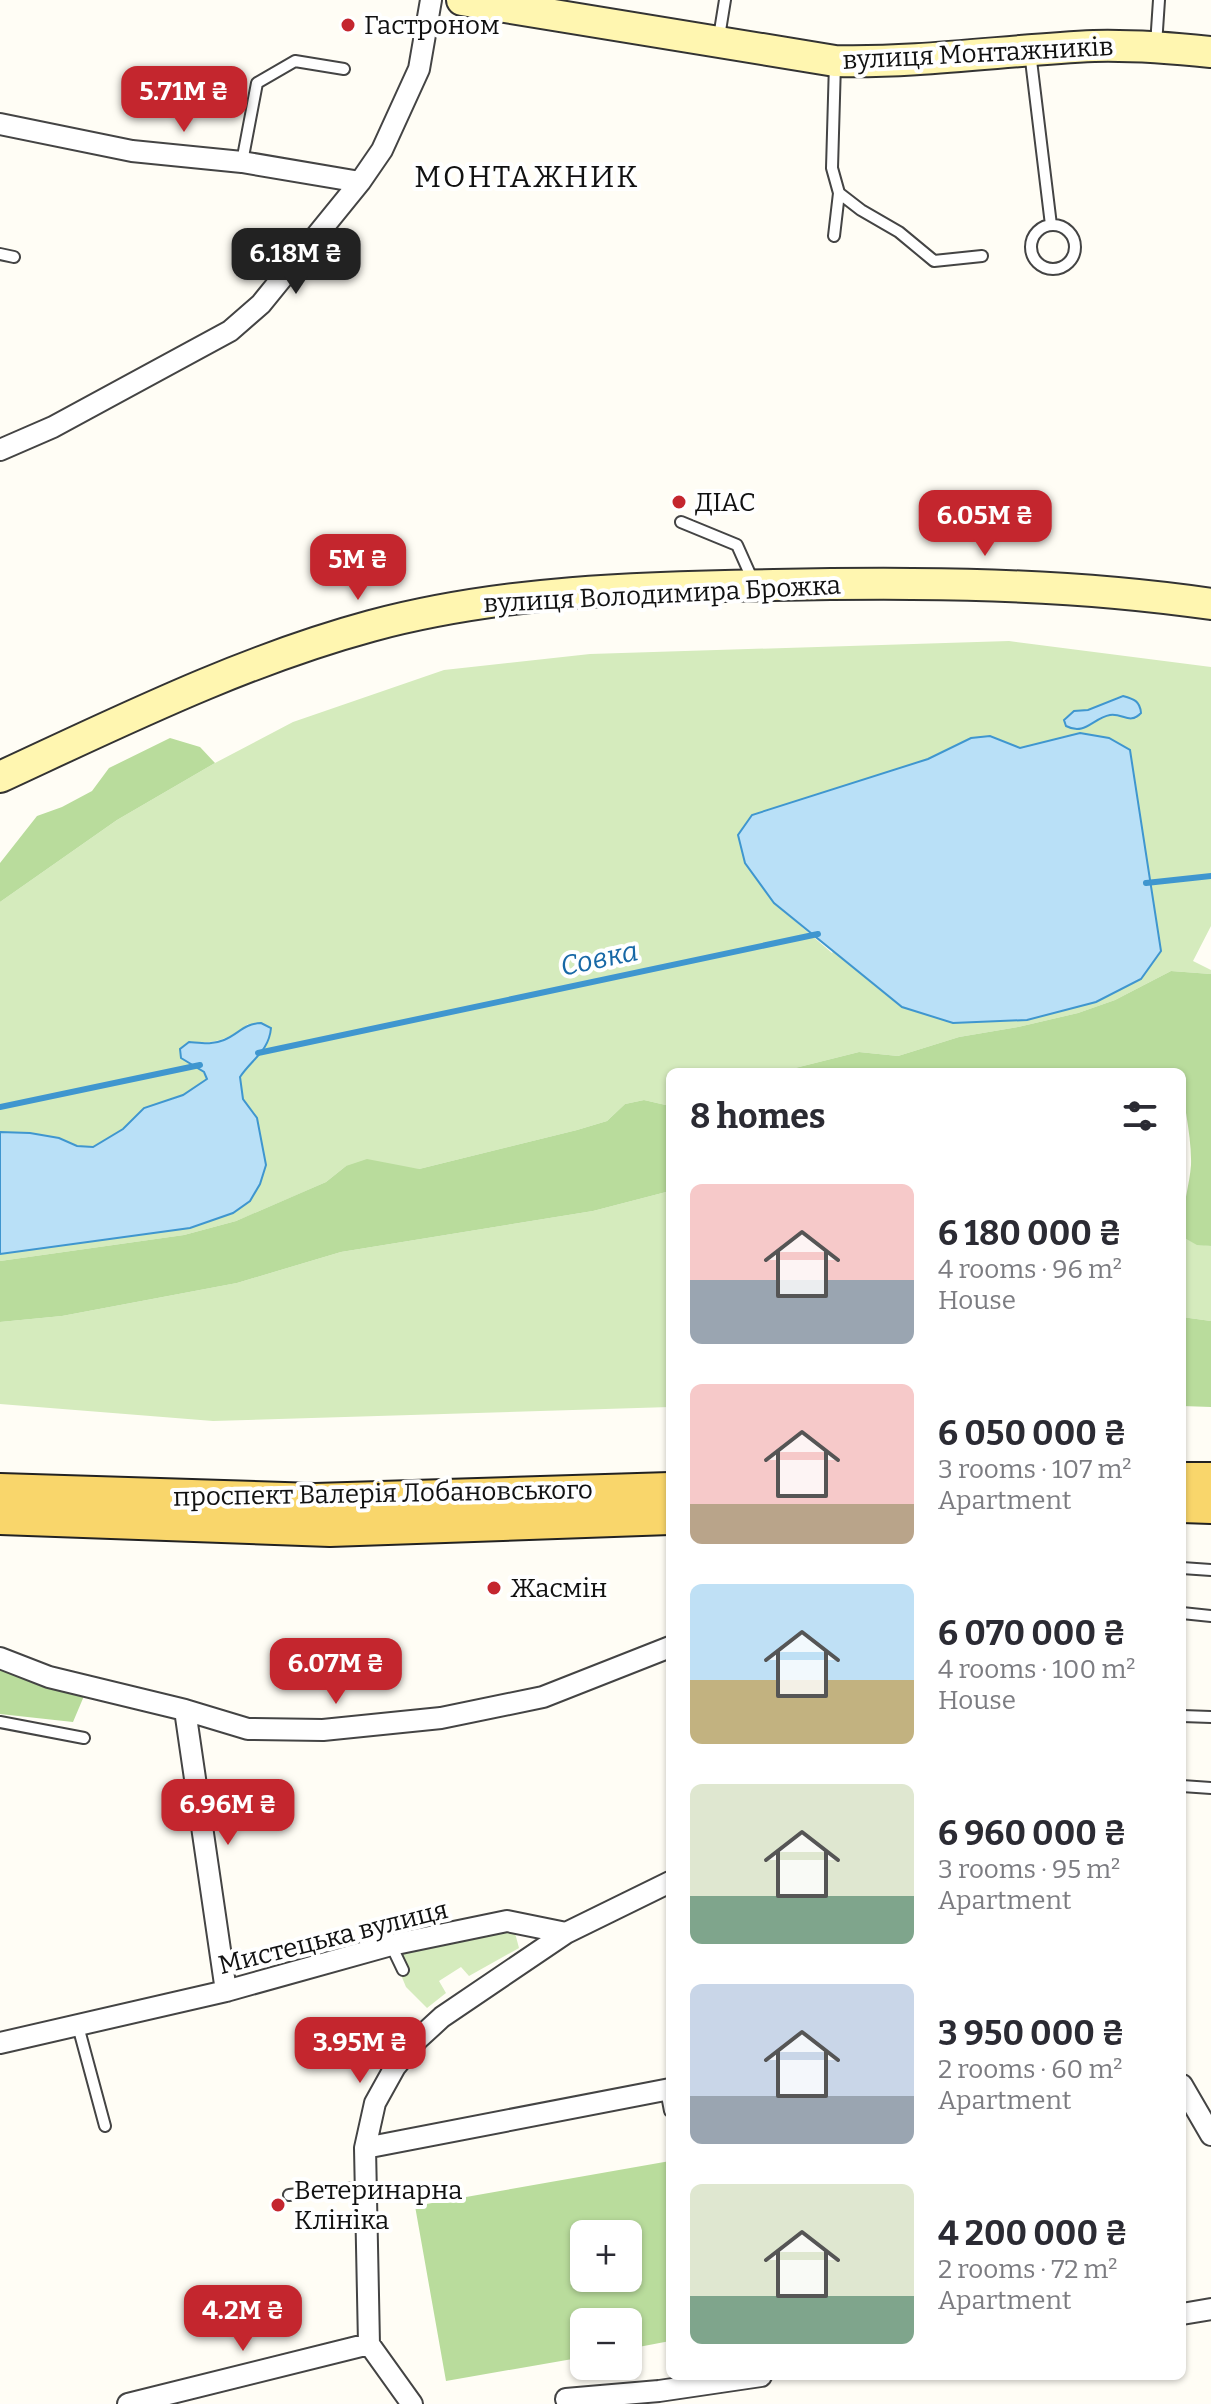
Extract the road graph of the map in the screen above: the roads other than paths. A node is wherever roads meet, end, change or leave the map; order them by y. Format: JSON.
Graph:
{"nodes":[{"id":1,"x":431,"y":0,"type":"edge"},
{"id":2,"x":462,"y":0,"type":"edge"},
{"id":3,"x":725,"y":0,"type":"edge"},
{"id":4,"x":1159,"y":0,"type":"edge"},
{"id":5,"x":543,"y":7,"type":"edge"},
{"id":6,"x":718,"y":42,"type":"junction"},
{"id":7,"x":1156,"y":47,"type":"junction"},
{"id":8,"x":1030,"y":51,"type":"junction"},
{"id":9,"x":1211,"y":52,"type":"edge"},
{"id":10,"x":835,"y":61,"type":"junction"},
{"id":11,"x":344,"y":69,"type":"dead end"},
{"id":12,"x":0,"y":124,"type":"edge"},
{"id":13,"x":242,"y":162,"type":"junction"},
{"id":14,"x":360,"y":182,"type":"junction"},
{"id":15,"x":839,"y":193,"type":"junction"},
{"id":16,"x":1051,"y":225,"type":"junction"},
{"id":17,"x":834,"y":236,"type":"dead end"},
{"id":18,"x":0,"y":254,"type":"edge"},
{"id":19,"x":982,"y":256,"type":"dead end"},
{"id":20,"x":14,"y":257,"type":"dead end"},
{"id":21,"x":0,"y":450,"type":"edge"},
{"id":22,"x":681,"y":522,"type":"dead end"},
{"id":23,"x":755,"y":585,"type":"junction"},
{"id":24,"x":1211,"y":604,"type":"edge"},
{"id":25,"x":0,"y":777,"type":"edge"},
{"id":26,"x":1186,"y":1479,"type":"edge"},
{"id":27,"x":1211,"y":1479,"type":"edge"},
{"id":28,"x":666,"y":1489,"type":"edge"},
{"id":29,"x":1186,"y":1506,"type":"edge"},
{"id":30,"x":1211,"y":1507,"type":"edge"},
{"id":31,"x":2,"y":1512,"type":"edge"},
{"id":32,"x":666,"y":1518,"type":"edge"},
{"id":33,"x":1186,"y":1568,"type":"edge"},
{"id":34,"x":1211,"y":1570,"type":"edge"},
{"id":35,"x":1186,"y":1613,"type":"edge"},
{"id":36,"x":1211,"y":1616,"type":"edge"},
{"id":37,"x":666,"y":1649,"type":"edge"},
{"id":38,"x":0,"y":1658,"type":"edge"},
{"id":39,"x":185,"y":1710,"type":"junction"},
{"id":40,"x":1186,"y":1716,"type":"edge"},
{"id":41,"x":1211,"y":1717,"type":"edge"},
{"id":42,"x":0,"y":1722,"type":"edge"},
{"id":43,"x":84,"y":1738,"type":"dead end"},
{"id":44,"x":1186,"y":1786,"type":"edge"},
{"id":45,"x":1211,"y":1788,"type":"edge"},
{"id":46,"x":666,"y":1884,"type":"edge"},
{"id":47,"x":566,"y":1933,"type":"junction"},
{"id":48,"x":391,"y":1945,"type":"junction"},
{"id":49,"x":403,"y":1970,"type":"dead end"},
{"id":50,"x":226,"y":1991,"type":"junction"},
{"id":51,"x":78,"y":2026,"type":"junction"},
{"id":52,"x":0,"y":2043,"type":"edge"},
{"id":53,"x":666,"y":2090,"type":"edge"},
{"id":54,"x":1186,"y":2092,"type":"edge"},
{"id":55,"x":105,"y":2126,"type":"dead end"},
{"id":56,"x":1211,"y":2135,"type":"edge"},
{"id":57,"x":365,"y":2148,"type":"junction"},
{"id":58,"x":366,"y":2187,"type":"junction"},
{"id":59,"x":289,"y":2195,"type":"dead end"},
{"id":60,"x":1211,"y":2309,"type":"edge"},
{"id":61,"x":1186,"y":2313,"type":"edge"},
{"id":62,"x":369,"y":2344,"type":"junction"},
{"id":63,"x":743,"y":2380,"type":"edge"},
{"id":64,"x":660,"y":2398,"type":"edge"},
{"id":65,"x":566,"y":2399,"type":"dead end"},
{"id":66,"x":128,"y":2404,"type":"edge"},
{"id":67,"x":412,"y":2404,"type":"edge"}],
"edges":[{"from":1,"to":14,"type":"street"},
{"from":2,"to":5,"type":"main road","name":"вулиця Монтажників"},
{"from":3,"to":6,"type":"lane"},
{"from":4,"to":7,"type":"lane"},
{"from":5,"to":6,"type":"main road","name":"вулиця Монтажників"},
{"from":6,"to":10,"type":"main road","name":"вулиця Монтажників"},
{"from":7,"to":8,"type":"main road","name":"вулиця Монтажників"},
{"from":7,"to":9,"type":"main road","name":"вулиця Монтажників"},
{"from":8,"to":10,"type":"main road","name":"вулиця Монтажників"},
{"from":8,"to":16,"type":"lane"},
{"from":10,"to":15,"type":"lane"},
{"from":11,"to":13,"type":"lane"},
{"from":12,"to":13,"type":"street"},
{"from":13,"to":14,"type":"street"},
{"from":14,"to":21,"type":"street"},
{"from":15,"to":17,"type":"lane"},
{"from":15,"to":19,"type":"lane"},
{"from":16,"to":16,"type":"lane"},
{"from":18,"to":20,"type":"lane"},
{"from":22,"to":23,"type":"lane"},
{"from":23,"to":24,"type":"main road","name":"вулиця Володимира Брожка"},
{"from":23,"to":25,"type":"main road","name":"вулиця Володимира Брожка"},
{"from":26,"to":27,"type":"main road"},
{"from":28,"to":31,"type":"main road","name":"проспект Валерія Лобановського"},
{"from":29,"to":30,"type":"main road"},
{"from":31,"to":32,"type":"main road","name":"проспект Валерія Лобановського"},
{"from":33,"to":34,"type":"lane"},
{"from":35,"to":36,"type":"lane"},
{"from":37,"to":39,"type":"street"},
{"from":38,"to":39,"type":"street"},
{"from":39,"to":50,"type":"street"},
{"from":40,"to":41,"type":"lane"},
{"from":42,"to":43,"type":"lane"},
{"from":44,"to":45,"type":"lane"},
{"from":46,"to":47,"type":"street"},
{"from":47,"to":48,"type":"street","name":"Мистецька вулиця"},
{"from":47,"to":57,"type":"street"},
{"from":48,"to":49,"type":"lane"},
{"from":48,"to":50,"type":"street","name":"Мистецька вулиця"},
{"from":50,"to":51,"type":"street","name":"Мистецька вулиця"},
{"from":51,"to":52,"type":"street","name":"Мистецька вулиця"},
{"from":51,"to":55,"type":"lane"},
{"from":53,"to":57,"type":"street"},
{"from":54,"to":56,"type":"street"},
{"from":57,"to":58,"type":"street"},
{"from":58,"to":59,"type":"lane"},
{"from":58,"to":62,"type":"street"},
{"from":60,"to":61,"type":"street"},
{"from":62,"to":66,"type":"street"},
{"from":62,"to":67,"type":"street"},
{"from":63,"to":64,"type":"street"},
{"from":64,"to":65,"type":"street"}]}
